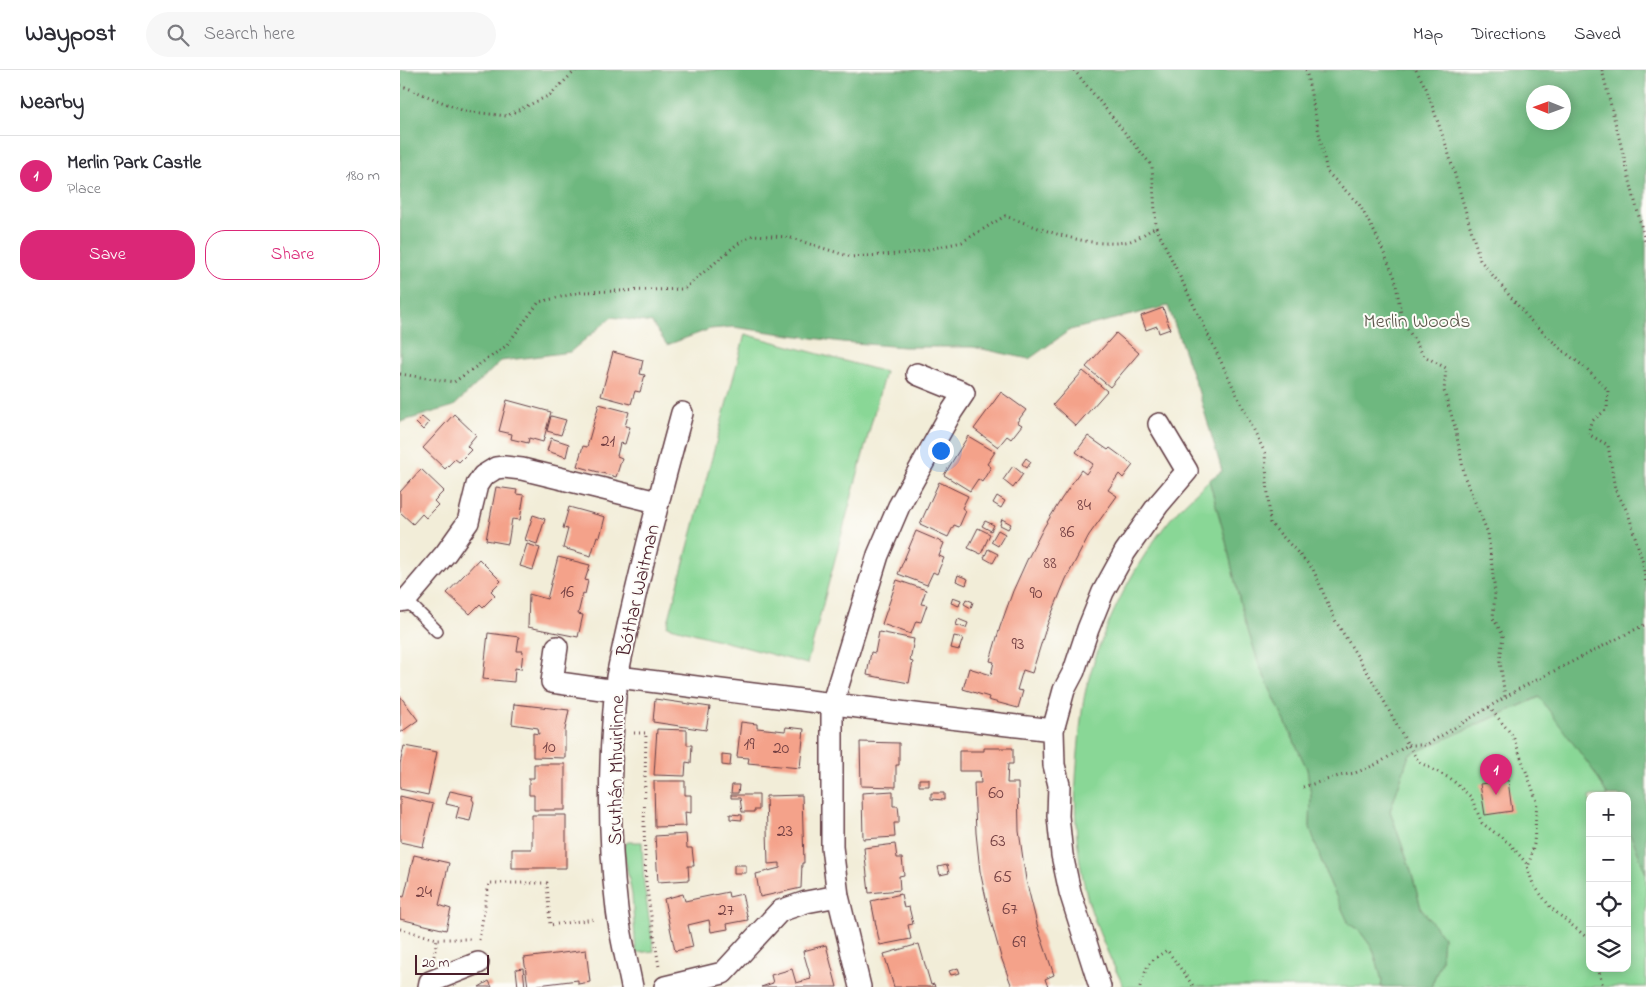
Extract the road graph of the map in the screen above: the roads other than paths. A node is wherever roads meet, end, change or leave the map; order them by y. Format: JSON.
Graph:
{"nodes":[{"id":1,"x":917,"y":374,"type":"dead end"},
{"id":2,"x":682,"y":413,"type":"dead end"},
{"id":3,"x":1159,"y":424,"type":"dead end"},
{"id":4,"x":657,"y":502,"type":"junction"},
{"id":5,"x":403,"y":601,"type":"edge"},
{"id":6,"x":437,"y":631,"type":"dead end"},
{"id":7,"x":557,"y":647,"type":"dead end"},
{"id":8,"x":616,"y":684,"type":"junction"},
{"id":9,"x":832,"y":705,"type":"junction"},
{"id":10,"x":1053,"y":730,"type":"junction"},
{"id":11,"x":838,"y":896,"type":"junction"},
{"id":12,"x":478,"y":963,"type":"dead end"},
{"id":13,"x":663,"y":980,"type":"edge"},
{"id":14,"x":429,"y":987,"type":"edge"},
{"id":15,"x":632,"y":987,"type":"edge"},
{"id":16,"x":860,"y":987,"type":"edge"},
{"id":17,"x":1100,"y":987,"type":"edge"}],
"edges":[{"from":1,"to":9,"type":"street"},
{"from":2,"to":4,"type":"street","name":"Bóthar Waitman"},
{"from":3,"to":10,"type":"street"},
{"from":4,"to":5,"type":"street","name":"Bóthar Waitman"},
{"from":4,"to":8,"type":"street","name":"Bóthar Waitman"},
{"from":5,"to":6,"type":"lane"},
{"from":7,"to":8,"type":"street"},
{"from":8,"to":9,"type":"street","name":"Sruthán Mhuirlinne"},
{"from":8,"to":15,"type":"street","name":"Sruthán Mhuirlinne"},
{"from":9,"to":10,"type":"street","name":"Sruthán Mhuirlinne"},
{"from":9,"to":11,"type":"street"},
{"from":10,"to":17,"type":"street"},
{"from":11,"to":13,"type":"street"},
{"from":11,"to":16,"type":"street"},
{"from":12,"to":14,"type":"street"}]}
